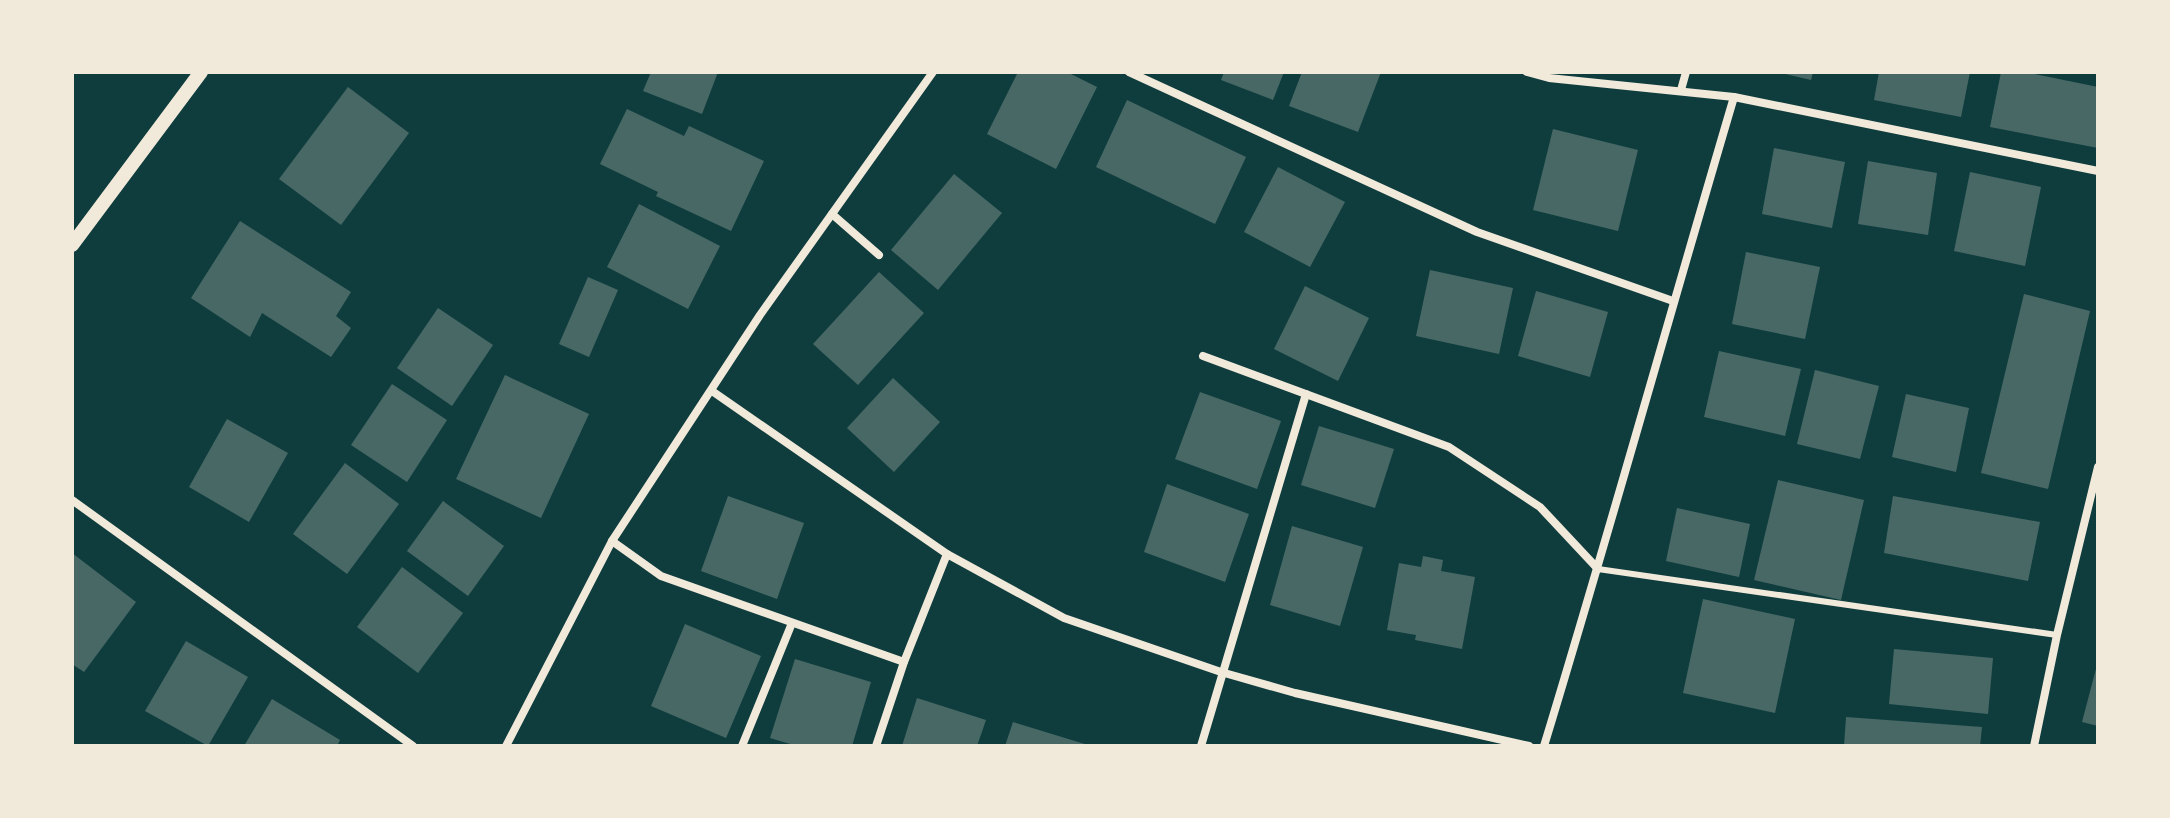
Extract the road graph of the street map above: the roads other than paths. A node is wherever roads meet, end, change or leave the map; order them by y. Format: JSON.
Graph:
{"nodes":[{"id":1,"x":201,"y":72,"type":"edge"},
{"id":2,"x":933,"y":72,"type":"edge"},
{"id":3,"x":1129,"y":72,"type":"edge"},
{"id":4,"x":1527,"y":72,"type":"edge"},
{"id":5,"x":1686,"y":72,"type":"edge"},
{"id":6,"x":1681,"y":90,"type":"junction"},
{"id":7,"x":1734,"y":97,"type":"junction"},
{"id":8,"x":2098,"y":171,"type":"edge"},
{"id":9,"x":832,"y":214,"type":"junction"},
{"id":10,"x":72,"y":245,"type":"edge"},
{"id":11,"x":879,"y":255,"type":"dead end"},
{"id":12,"x":1673,"y":301,"type":"junction"},
{"id":13,"x":1203,"y":356,"type":"dead end"},
{"id":14,"x":712,"y":391,"type":"junction"},
{"id":15,"x":1306,"y":394,"type":"junction"},
{"id":16,"x":2098,"y":467,"type":"edge"},
{"id":17,"x":72,"y":500,"type":"edge"},
{"id":18,"x":2088,"y":515,"type":"junction"},
{"id":19,"x":2098,"y":518,"type":"edge"},
{"id":20,"x":612,"y":541,"type":"junction"},
{"id":21,"x":947,"y":554,"type":"junction"},
{"id":22,"x":1598,"y":569,"type":"junction"},
{"id":23,"x":792,"y":623,"type":"junction"},
{"id":24,"x":2057,"y":635,"type":"junction"},
{"id":25,"x":904,"y":662,"type":"junction"},
{"id":26,"x":1221,"y":672,"type":"junction"},
{"id":27,"x":413,"y":746,"type":"edge"},
{"id":28,"x":506,"y":746,"type":"edge"},
{"id":29,"x":742,"y":746,"type":"edge"},
{"id":30,"x":876,"y":746,"type":"edge"},
{"id":31,"x":1201,"y":746,"type":"edge"},
{"id":32,"x":1529,"y":746,"type":"edge"},
{"id":33,"x":1544,"y":746,"type":"edge"},
{"id":34,"x":2034,"y":746,"type":"edge"}],
"edges":[{"from":1,"to":10,"type":"street"},
{"from":2,"to":9,"type":"street"},
{"from":3,"to":12,"type":"street"},
{"from":4,"to":6,"type":"street"},
{"from":5,"to":6,"type":"street"},
{"from":6,"to":7,"type":"street"},
{"from":7,"to":8,"type":"street"},
{"from":7,"to":12,"type":"street"},
{"from":9,"to":11,"type":"street"},
{"from":9,"to":14,"type":"street"},
{"from":12,"to":22,"type":"street"},
{"from":13,"to":15,"type":"street"},
{"from":14,"to":20,"type":"street"},
{"from":14,"to":21,"type":"street"},
{"from":15,"to":22,"type":"street"},
{"from":15,"to":26,"type":"street"},
{"from":16,"to":18,"type":"street"},
{"from":17,"to":27,"type":"street"},
{"from":18,"to":19,"type":"street"},
{"from":18,"to":24,"type":"street"},
{"from":20,"to":23,"type":"street"},
{"from":20,"to":28,"type":"street"},
{"from":21,"to":25,"type":"street"},
{"from":21,"to":26,"type":"street"},
{"from":22,"to":24,"type":"lane"},
{"from":22,"to":33,"type":"street"},
{"from":23,"to":25,"type":"street"},
{"from":23,"to":29,"type":"street"},
{"from":24,"to":34,"type":"street"},
{"from":25,"to":30,"type":"street"},
{"from":26,"to":31,"type":"street"},
{"from":26,"to":32,"type":"street"}]}
